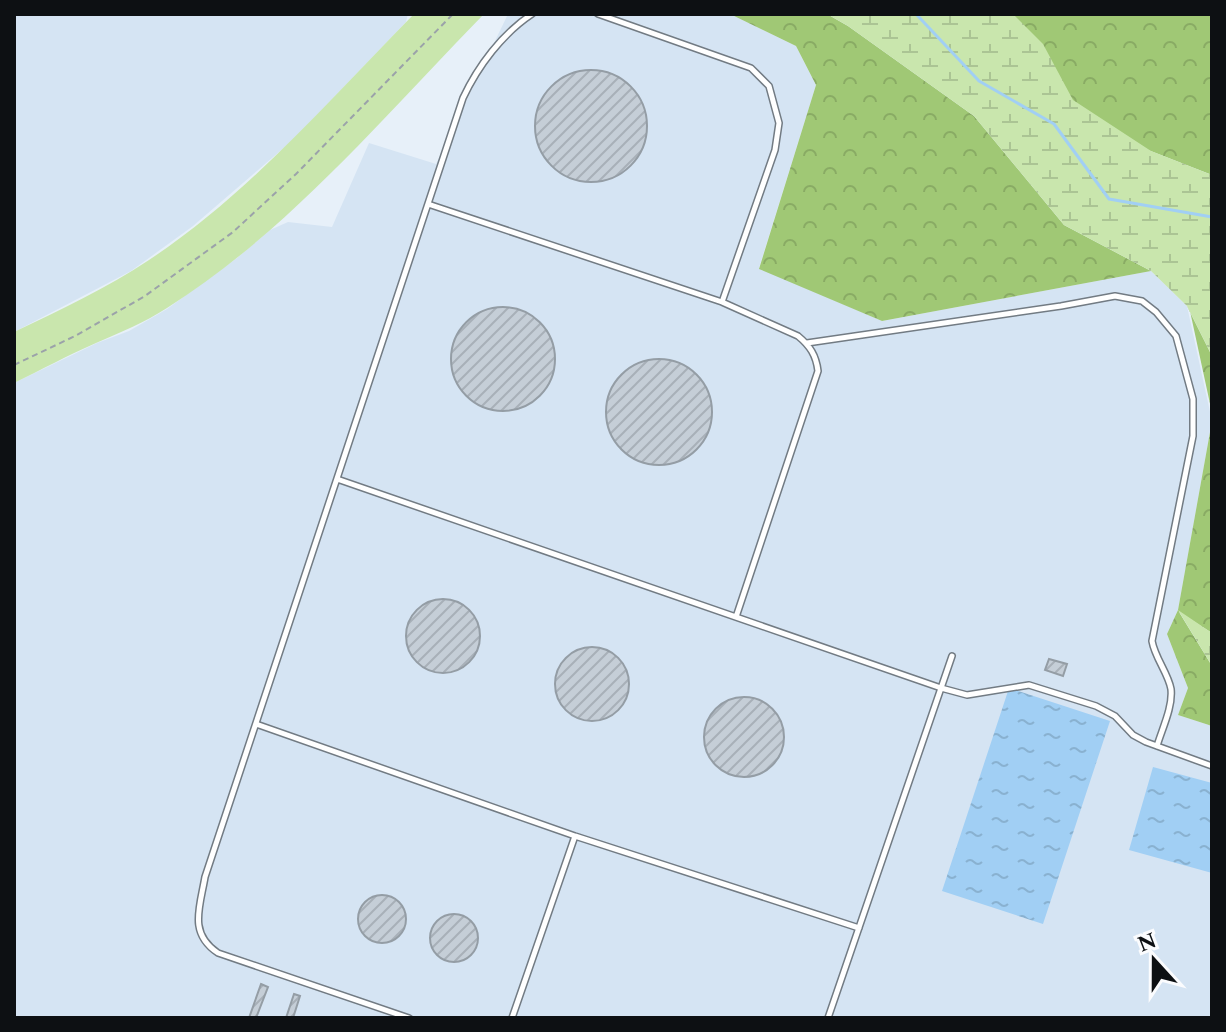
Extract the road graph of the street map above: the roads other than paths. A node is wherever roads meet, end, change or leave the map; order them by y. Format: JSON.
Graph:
{"nodes":[{"id":1,"x":532,"y":14,"type":"edge"},
{"id":2,"x":598,"y":14,"type":"edge"},
{"id":3,"x":428,"y":204,"type":"junction"},
{"id":4,"x":722,"y":302,"type":"junction"},
{"id":5,"x":807,"y":343,"type":"junction"},
{"id":6,"x":337,"y":479,"type":"junction"},
{"id":7,"x":736,"y":617,"type":"junction"},
{"id":8,"x":952,"y":656,"type":"dead end"},
{"id":9,"x":941,"y":688,"type":"junction"},
{"id":10,"x":256,"y":724,"type":"junction"},
{"id":11,"x":1157,"y":746,"type":"junction"},
{"id":12,"x":1212,"y":766,"type":"edge"},
{"id":13,"x":575,"y":836,"type":"junction"},
{"id":14,"x":859,"y":928,"type":"junction"},
{"id":15,"x":409,"y":1018,"type":"edge"},
{"id":16,"x":512,"y":1018,"type":"edge"},
{"id":17,"x":828,"y":1018,"type":"edge"}],
"edges":[{"from":1,"to":3,"type":"lane"},
{"from":2,"to":4,"type":"lane"},
{"from":3,"to":4,"type":"lane"},
{"from":3,"to":6,"type":"lane"},
{"from":4,"to":5,"type":"lane"},
{"from":5,"to":7,"type":"lane"},
{"from":5,"to":11,"type":"lane"},
{"from":6,"to":7,"type":"lane"},
{"from":6,"to":10,"type":"lane"},
{"from":7,"to":9,"type":"lane"},
{"from":8,"to":9,"type":"lane"},
{"from":9,"to":11,"type":"lane"},
{"from":9,"to":14,"type":"lane"},
{"from":10,"to":13,"type":"lane"},
{"from":10,"to":15,"type":"lane"},
{"from":11,"to":12,"type":"lane"},
{"from":13,"to":14,"type":"lane"},
{"from":13,"to":16,"type":"lane"},
{"from":14,"to":17,"type":"lane"}]}
